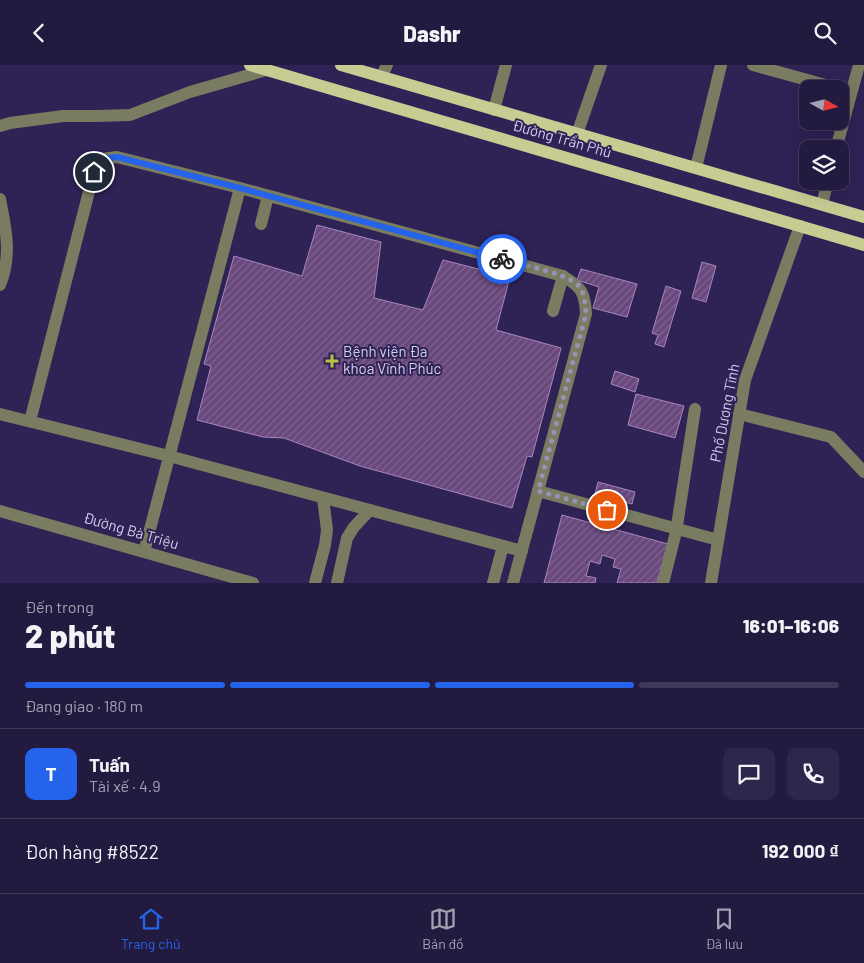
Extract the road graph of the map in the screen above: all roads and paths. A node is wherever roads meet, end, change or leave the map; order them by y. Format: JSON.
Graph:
{"nodes":[{"id":1,"x":250,"y":65,"type":"edge"},
{"id":2,"x":340,"y":65,"type":"edge"},
{"id":3,"x":387,"y":65,"type":"edge"},
{"id":4,"x":506,"y":65,"type":"edge"},
{"id":5,"x":601,"y":65,"type":"edge"},
{"id":6,"x":721,"y":65,"type":"edge"},
{"id":7,"x":754,"y":65,"type":"edge"},
{"id":8,"x":859,"y":65,"type":"edge"},
{"id":9,"x":267,"y":67,"type":"edge"},
{"id":10,"x":381,"y":77,"type":"junction"},
{"id":11,"x":808,"y":80,"type":"edge"},
{"id":12,"x":849,"y":82,"type":"edge"},
{"id":13,"x":494,"y":110,"type":"junction"},
{"id":14,"x":0,"y":126,"type":"edge"},
{"id":15,"x":577,"y":134,"type":"junction"},
{"id":16,"x":696,"y":168,"type":"junction"},
{"id":17,"x":240,"y":188,"type":"junction"},
{"id":18,"x":826,"y":190,"type":"edge"},
{"id":19,"x":268,"y":195,"type":"junction"},
{"id":20,"x":0,"y":199,"type":"edge"},
{"id":21,"x":822,"y":205,"type":"junction"},
{"id":22,"x":864,"y":217,"type":"edge"},
{"id":23,"x":261,"y":224,"type":"dead end"},
{"id":24,"x":800,"y":226,"type":"junction"},
{"id":25,"x":864,"y":245,"type":"edge"},
{"id":26,"x":563,"y":276,"type":"junction"},
{"id":27,"x":0,"y":285,"type":"edge"},
{"id":28,"x":554,"y":311,"type":"dead end"},
{"id":29,"x":695,"y":409,"type":"dead end"},
{"id":30,"x":0,"y":414,"type":"edge"},
{"id":31,"x":739,"y":414,"type":"junction"},
{"id":32,"x":30,"y":421,"type":"junction"},
{"id":33,"x":169,"y":457,"type":"junction"},
{"id":34,"x":864,"y":472,"type":"edge"},
{"id":35,"x":538,"y":491,"type":"junction"},
{"id":36,"x":323,"y":498,"type":"junction"},
{"id":37,"x":370,"y":510,"type":"junction"},
{"id":38,"x":0,"y":511,"type":"edge"},
{"id":39,"x":676,"y":529,"type":"junction"},
{"id":40,"x":718,"y":540,"type":"junction"},
{"id":41,"x":503,"y":546,"type":"junction"},
{"id":42,"x":522,"y":551,"type":"junction"},
{"id":43,"x":144,"y":552,"type":"junction"},
{"id":44,"x":252,"y":583,"type":"edge"},
{"id":45,"x":315,"y":583,"type":"edge"},
{"id":46,"x":337,"y":583,"type":"edge"},
{"id":47,"x":493,"y":583,"type":"edge"},
{"id":48,"x":513,"y":583,"type":"edge"},
{"id":49,"x":663,"y":583,"type":"edge"},
{"id":50,"x":711,"y":583,"type":"edge"}],
"edges":[{"from":1,"to":9,"type":"main road","name":"Đường Trần Phú"},
{"from":2,"to":10,"type":"main road","name":"Đường Trần Phú"},
{"from":3,"to":10,"type":"street"},
{"from":4,"to":13,"type":"street"},
{"from":5,"to":15,"type":"street"},
{"from":6,"to":16,"type":"street"},
{"from":7,"to":11,"type":"street"},
{"from":8,"to":12,"type":"street"},
{"from":9,"to":14,"type":"street"},
{"from":9,"to":24,"type":"main road","name":"Đường Trần Phú"},
{"from":10,"to":13,"type":"main road","name":"Đường Trần Phú"},
{"from":13,"to":15,"type":"main road","name":"Đường Trần Phú"},
{"from":15,"to":16,"type":"main road","name":"Đường Trần Phú"},
{"from":16,"to":21,"type":"main road","name":"Đường Trần Phú"},
{"from":17,"to":19,"type":"street"},
{"from":17,"to":32,"type":"street"},
{"from":17,"to":33,"type":"street"},
{"from":18,"to":21,"type":"street"},
{"from":19,"to":23,"type":"street"},
{"from":19,"to":26,"type":"street"},
{"from":20,"to":27,"type":"street"},
{"from":21,"to":22,"type":"main road","name":"Đường Trần Phú"},
{"from":24,"to":25,"type":"main road","name":"Đường Trần Phú"},
{"from":24,"to":31,"type":"street","name":"Phố Dương Tĩnh"},
{"from":26,"to":28,"type":"street"},
{"from":26,"to":35,"type":"street"},
{"from":29,"to":39,"type":"street"},
{"from":30,"to":32,"type":"street"},
{"from":31,"to":34,"type":"street"},
{"from":31,"to":40,"type":"street","name":"Phố Dương Tĩnh"},
{"from":32,"to":33,"type":"street"},
{"from":33,"to":36,"type":"street"},
{"from":33,"to":43,"type":"street"},
{"from":35,"to":39,"type":"street"},
{"from":35,"to":42,"type":"street"},
{"from":36,"to":37,"type":"street"},
{"from":36,"to":45,"type":"street"},
{"from":37,"to":41,"type":"street"},
{"from":37,"to":46,"type":"street"},
{"from":38,"to":43,"type":"street","name":"Đường Bà Triệu"},
{"from":39,"to":40,"type":"street"},
{"from":39,"to":49,"type":"street"},
{"from":40,"to":50,"type":"street","name":"Phố Dương Tĩnh"},
{"from":41,"to":42,"type":"street"},
{"from":41,"to":47,"type":"street"},
{"from":42,"to":48,"type":"street"},
{"from":43,"to":44,"type":"street","name":"Đường Bà Triệu"}]}
